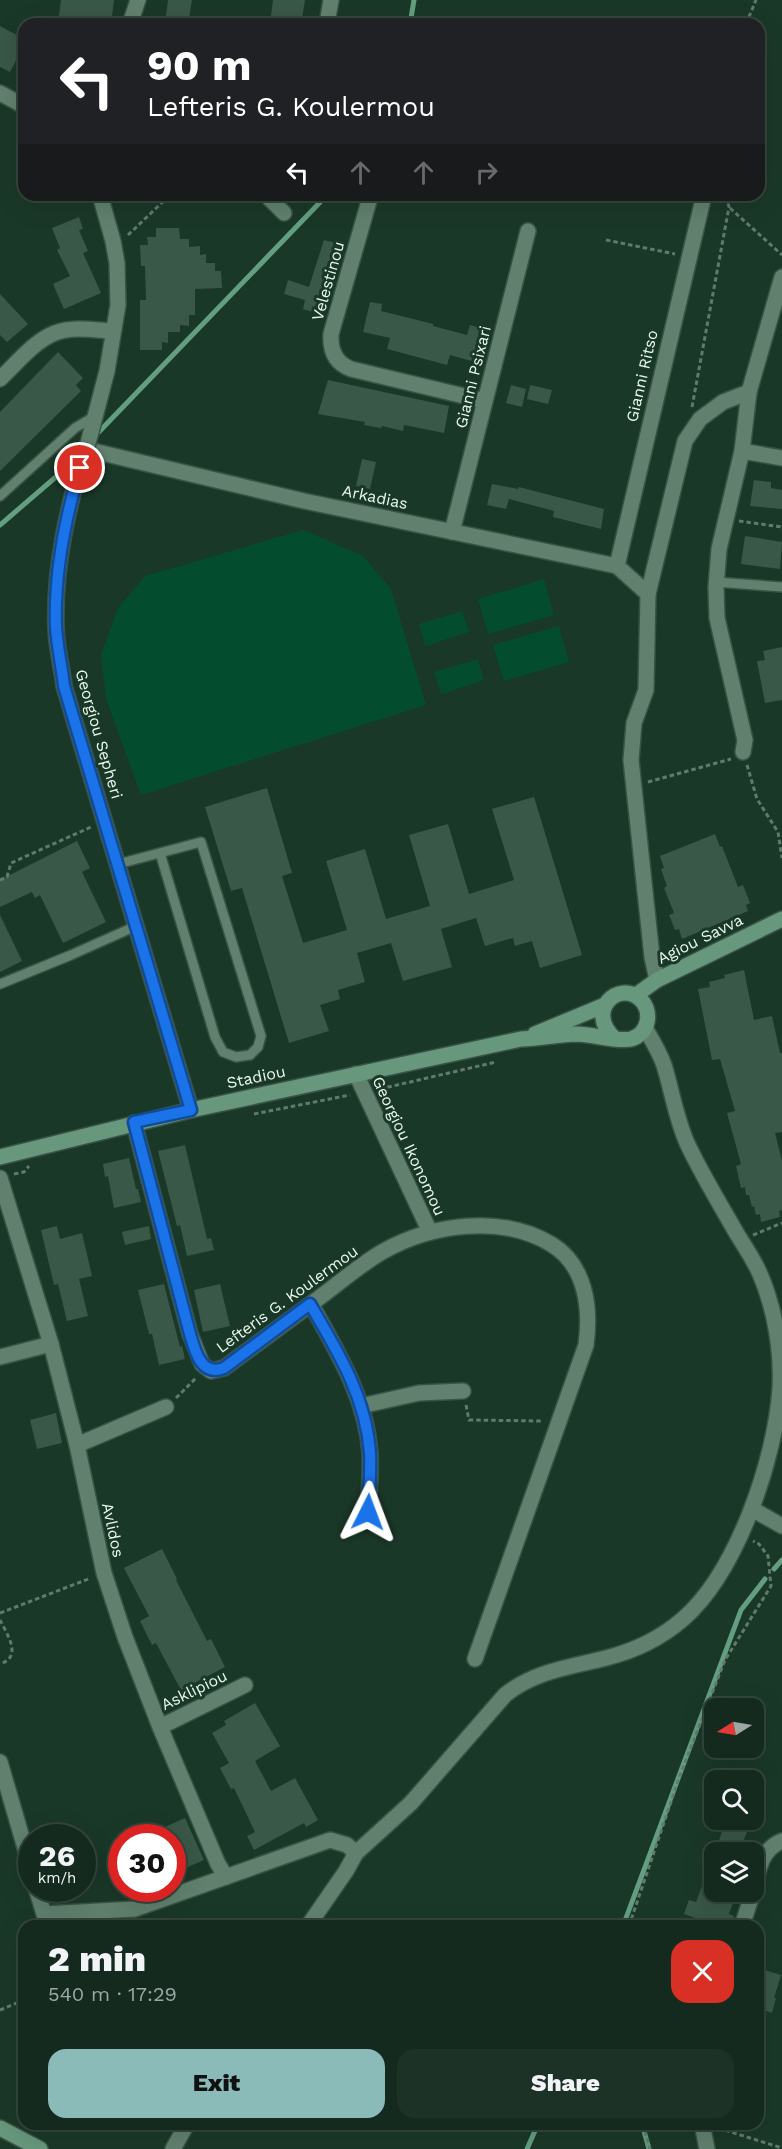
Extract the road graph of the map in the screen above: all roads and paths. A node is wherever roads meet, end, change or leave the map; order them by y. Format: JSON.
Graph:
{"nodes":[{"id":1,"x":138,"y":0,"type":"edge"},
{"id":2,"x":331,"y":0,"type":"edge"},
{"id":3,"x":756,"y":0,"type":"edge"},
{"id":4,"x":132,"y":18,"type":"edge"},
{"id":5,"x":328,"y":18,"type":"edge"},
{"id":6,"x":748,"y":18,"type":"edge"},
{"id":7,"x":0,"y":93,"type":"edge"},
{"id":8,"x":18,"y":101,"type":"edge"},
{"id":9,"x":102,"y":201,"type":"edge"},
{"id":10,"x":164,"y":201,"type":"edge"},
{"id":11,"x":272,"y":201,"type":"edge"},
{"id":12,"x":369,"y":201,"type":"dead end"},
{"id":13,"x":703,"y":201,"type":"edge"},
{"id":14,"x":728,"y":201,"type":"edge"},
{"id":15,"x":729,"y":207,"type":"junction"},
{"id":16,"x":284,"y":213,"type":"dead end"},
{"id":17,"x":528,"y":231,"type":"dead end"},
{"id":18,"x":606,"y":240,"type":"dead end"},
{"id":19,"x":114,"y":248,"type":"junction"},
{"id":20,"x":782,"y":255,"type":"edge"},
{"id":21,"x":689,"y":256,"type":"junction"},
{"id":22,"x":782,"y":277,"type":"edge"},
{"id":23,"x":113,"y":331,"type":"junction"},
{"id":24,"x":0,"y":379,"type":"edge"},
{"id":25,"x":749,"y":392,"type":"junction"},
{"id":26,"x":485,"y":401,"type":"junction"},
{"id":27,"x":95,"y":416,"type":"junction"},
{"id":28,"x":685,"y":441,"type":"junction"},
{"id":29,"x":742,"y":450,"type":"junction"},
{"id":30,"x":85,"y":452,"type":"junction"},
{"id":31,"x":782,"y":458,"type":"edge"},
{"id":32,"x":0,"y":496,"type":"edge"},
{"id":33,"x":725,"y":520,"type":"junction"},
{"id":34,"x":782,"y":527,"type":"edge"},
{"id":35,"x":452,"y":531,"type":"junction"},
{"id":36,"x":617,"y":566,"type":"junction"},
{"id":37,"x":716,"y":582,"type":"junction"},
{"id":38,"x":782,"y":587,"type":"edge"},
{"id":39,"x":648,"y":594,"type":"junction"},
{"id":40,"x":742,"y":752,"type":"junction"},
{"id":41,"x":633,"y":787,"type":"junction"},
{"id":42,"x":105,"y":820,"type":"junction"},
{"id":43,"x":160,"y":853,"type":"junction"},
{"id":44,"x":782,"y":858,"type":"edge"},
{"id":45,"x":118,"y":864,"type":"junction"},
{"id":46,"x":0,"y":880,"type":"edge"},
{"id":47,"x":782,"y":919,"type":"edge"},
{"id":48,"x":136,"y":926,"type":"junction"},
{"id":49,"x":657,"y":980,"type":"junction"},
{"id":50,"x":0,"y":984,"type":"edge"},
{"id":51,"x":636,"y":995,"type":"junction"},
{"id":52,"x":605,"y":1005,"type":"junction"},
{"id":53,"x":645,"y":1028,"type":"junction"},
{"id":54,"x":614,"y":1038,"type":"junction"},
{"id":55,"x":521,"y":1040,"type":"junction"},
{"id":56,"x":356,"y":1074,"type":"junction"},
{"id":57,"x":191,"y":1110,"type":"junction"},
{"id":58,"x":134,"y":1122,"type":"junction"},
{"id":59,"x":0,"y":1157,"type":"edge"},
{"id":60,"x":0,"y":1178,"type":"edge"},
{"id":61,"x":782,"y":1223,"type":"edge"},
{"id":62,"x":430,"y":1232,"type":"junction"},
{"id":63,"x":741,"y":1240,"type":"junction"},
{"id":64,"x":310,"y":1304,"type":"junction"},
{"id":65,"x":51,"y":1344,"type":"junction"},
{"id":66,"x":0,"y":1357,"type":"edge"},
{"id":67,"x":206,"y":1368,"type":"junction"},
{"id":68,"x":463,"y":1391,"type":"joint"},
{"id":69,"x":362,"y":1406,"type":"junction"},
{"id":70,"x":166,"y":1407,"type":"joint"},
{"id":71,"x":559,"y":1421,"type":"junction"},
{"id":72,"x":76,"y":1445,"type":"junction"},
{"id":73,"x":752,"y":1509,"type":"junction"},
{"id":74,"x":368,"y":1512,"type":"dead end"},
{"id":75,"x":782,"y":1526,"type":"edge"},
{"id":76,"x":741,"y":1535,"type":"junction"},
{"id":77,"x":104,"y":1573,"type":"junction"},
{"id":78,"x":0,"y":1613,"type":"edge"},
{"id":79,"x":0,"y":1620,"type":"edge"},
{"id":80,"x":475,"y":1659,"type":"dead end"},
{"id":81,"x":0,"y":1664,"type":"edge"},
{"id":82,"x":245,"y":1685,"type":"dead end"},
{"id":83,"x":160,"y":1727,"type":"junction"},
{"id":84,"x":0,"y":1762,"type":"edge"},
{"id":85,"x":18,"y":1824,"type":"edge"},
{"id":86,"x":780,"y":1841,"type":"edge"},
{"id":87,"x":356,"y":1853,"type":"junction"},
{"id":88,"x":764,"y":1855,"type":"edge"},
{"id":89,"x":226,"y":1876,"type":"junction"},
{"id":90,"x":40,"y":1902,"type":"edge"},
{"id":91,"x":750,"y":1902,"type":"edge"},
{"id":92,"x":312,"y":1920,"type":"edge"},
{"id":93,"x":631,"y":1920,"type":"edge"},
{"id":94,"x":744,"y":1920,"type":"edge"},
{"id":95,"x":18,"y":2002,"type":"edge"},
{"id":96,"x":0,"y":2010,"type":"edge"},
{"id":97,"x":0,"y":2128,"type":"edge"},
{"id":98,"x":184,"y":2130,"type":"edge"},
{"id":99,"x":645,"y":2130,"type":"edge"},
{"id":100,"x":709,"y":2130,"type":"edge"},
{"id":101,"x":723,"y":2130,"type":"edge"},
{"id":102,"x":782,"y":2148,"type":"edge"},
{"id":103,"x":40,"y":2149,"type":"edge"},
{"id":104,"x":173,"y":2149,"type":"edge"},
{"id":105,"x":650,"y":2149,"type":"edge"},
{"id":106,"x":707,"y":2149,"type":"edge"}],
"edges":[{"from":1,"to":4,"type":"street"},
{"from":2,"to":5,"type":"street"},
{"from":3,"to":6,"type":"path"},
{"from":7,"to":8,"type":"street"},
{"from":9,"to":19,"type":"street","name":"Georgiou Sepheri"},
{"from":10,"to":19,"type":"path"},
{"from":11,"to":16,"type":"street"},
{"from":12,"to":26,"type":"street","name":"Velestinou"},
{"from":13,"to":21,"type":"street","name":"Gianni Ritso"},
{"from":14,"to":15,"type":"path"},
{"from":15,"to":20,"type":"path"},
{"from":15,"to":28,"type":"path"},
{"from":17,"to":26,"type":"street","name":"Gianni Psixari"},
{"from":18,"to":21,"type":"path"},
{"from":19,"to":23,"type":"street","name":"Georgiou Sepheri"},
{"from":21,"to":36,"type":"street","name":"Gianni Ritso"},
{"from":22,"to":25,"type":"street"},
{"from":23,"to":24,"type":"street"},
{"from":23,"to":27,"type":"street","name":"Georgiou Sepheri"},
{"from":25,"to":28,"type":"street"},
{"from":25,"to":29,"type":"street"},
{"from":26,"to":35,"type":"street","name":"Gianni Psixari"},
{"from":27,"to":30,"type":"street","name":"Georgiou Sepheri","bridge":true},
{"from":27,"to":32,"type":"lane"},
{"from":28,"to":39,"type":"street"},
{"from":29,"to":31,"type":"street"},
{"from":29,"to":33,"type":"street"},
{"from":30,"to":35,"type":"street","name":"Arkadias"},
{"from":30,"to":42,"type":"street","name":"Georgiou Sepheri"},
{"from":33,"to":34,"type":"path"},
{"from":33,"to":37,"type":"street"},
{"from":35,"to":36,"type":"street","name":"Arkadias"},
{"from":36,"to":39,"type":"street"},
{"from":37,"to":38,"type":"lane"},
{"from":37,"to":40,"type":"street"},
{"from":39,"to":41,"type":"street"},
{"from":40,"to":41,"type":"path"},
{"from":40,"to":44,"type":"path"},
{"from":41,"to":49,"type":"street"},
{"from":42,"to":45,"type":"street","name":"Georgiou Sepheri"},
{"from":42,"to":46,"type":"path"},
{"from":43,"to":43,"type":"lane"},
{"from":43,"to":45,"type":"lane"},
{"from":45,"to":48,"type":"street","name":"Georgiou Sepheri"},
{"from":47,"to":49,"type":"street","name":"Agiou Savva"},
{"from":48,"to":50,"type":"lane"},
{"from":48,"to":57,"type":"street","name":"Georgiou Sepheri"},
{"from":49,"to":51,"type":"street","name":"Agiou Savva"},
{"from":51,"to":52,"type":"street"},
{"from":51,"to":53,"type":"street"},
{"from":52,"to":54,"type":"street"},
{"from":52,"to":55,"type":"street","name":"Stadiou"},
{"from":53,"to":54,"type":"street"},
{"from":53,"to":63,"type":"street"},
{"from":54,"to":55,"type":"street","name":"Stadiou"},
{"from":55,"to":56,"type":"street","name":"Stadiou"},
{"from":56,"to":57,"type":"street","name":"Stadiou"},
{"from":56,"to":62,"type":"street","name":"Georgiou Ikonomou"},
{"from":57,"to":58,"type":"street","name":"Stadiou"},
{"from":58,"to":59,"type":"street","name":"Stadiou"},
{"from":58,"to":67,"type":"street","name":"Lefteris G. Koulermou"},
{"from":60,"to":65,"type":"street","name":"Avlidos"},
{"from":61,"to":63,"type":"path"},
{"from":62,"to":64,"type":"street","name":"Lefteris G. Koulermou"},
{"from":62,"to":71,"type":"street","name":"Lefteris G. Koulermou"},
{"from":63,"to":73,"type":"street"},
{"from":64,"to":67,"type":"street","name":"Lefteris G. Koulermou"},
{"from":64,"to":69,"type":"street"},
{"from":65,"to":66,"type":"street"},
{"from":65,"to":72,"type":"street","name":"Avlidos"},
{"from":67,"to":70,"type":"path"},
{"from":68,"to":69,"type":"street"},
{"from":68,"to":71,"type":"path"},
{"from":69,"to":74,"type":"street"},
{"from":70,"to":72,"type":"street"},
{"from":71,"to":80,"type":"street","name":"Lefteris G. Koulermou"},
{"from":72,"to":77,"type":"street","name":"Avlidos"},
{"from":73,"to":75,"type":"street"},
{"from":73,"to":76,"type":"street"},
{"from":76,"to":87,"type":"street"},
{"from":76,"to":93,"type":"path"},
{"from":77,"to":78,"type":"path"},
{"from":77,"to":83,"type":"street","name":"Avlidos"},
{"from":79,"to":81,"type":"path"},
{"from":82,"to":83,"type":"street","name":"Asklipiou"},
{"from":83,"to":89,"type":"street","name":"Avlidos"},
{"from":84,"to":85,"type":"street"},
{"from":86,"to":88,"type":"street"},
{"from":87,"to":89,"type":"street"},
{"from":87,"to":92,"type":"street"},
{"from":89,"to":90,"type":"street"},
{"from":91,"to":94,"type":"street"},
{"from":95,"to":96,"type":"path"},
{"from":97,"to":103,"type":"street"},
{"from":98,"to":104,"type":"street"},
{"from":99,"to":105,"type":"path"},
{"from":100,"to":106,"type":"street"},
{"from":101,"to":102,"type":"path"}]}
